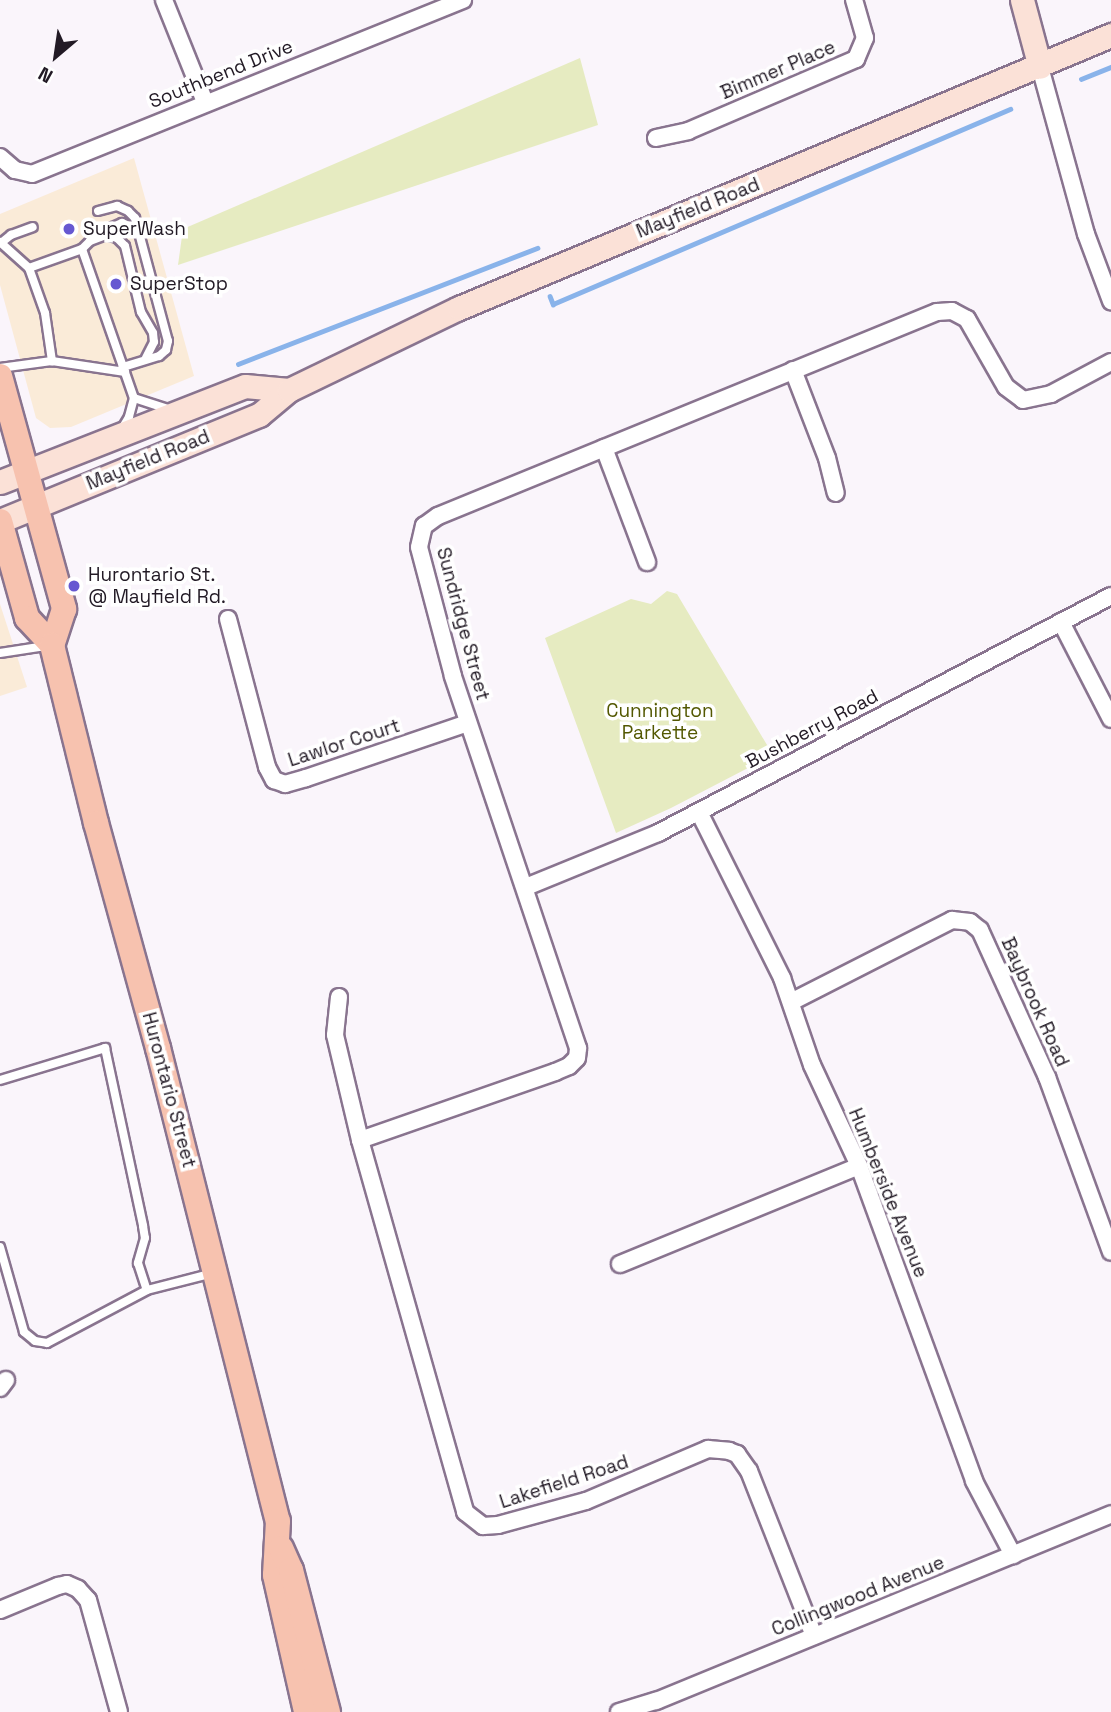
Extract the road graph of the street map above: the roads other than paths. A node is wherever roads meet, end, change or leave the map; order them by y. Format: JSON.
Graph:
{"nodes":[{"id":1,"x":163,"y":0,"type":"edge"},
{"id":2,"x":463,"y":0,"type":"edge"},
{"id":3,"x":854,"y":0,"type":"edge"},
{"id":4,"x":1021,"y":0,"type":"edge"},
{"id":5,"x":1111,"y":35,"type":"edge"},
{"id":6,"x":1040,"y":67,"type":"junction"},
{"id":7,"x":205,"y":102,"type":"junction"},
{"id":8,"x":656,"y":138,"type":"dead end"},
{"id":9,"x":0,"y":156,"type":"edge"},
{"id":10,"x":98,"y":211,"type":"dead end"},
{"id":11,"x":33,"y":228,"type":"dead end"},
{"id":12,"x":140,"y":233,"type":"junction"},
{"id":13,"x":108,"y":235,"type":"junction"},
{"id":14,"x":0,"y":242,"type":"edge"},
{"id":15,"x":82,"y":249,"type":"junction"},
{"id":16,"x":29,"y":268,"type":"junction"},
{"id":17,"x":1111,"y":301,"type":"edge"},
{"id":18,"x":146,"y":358,"type":"junction"},
{"id":19,"x":52,"y":361,"type":"junction"},
{"id":20,"x":1111,"y":362,"type":"edge"},
{"id":21,"x":0,"y":368,"type":"edge"},
{"id":22,"x":124,"y":369,"type":"junction"},
{"id":23,"x":793,"y":370,"type":"junction"},
{"id":24,"x":0,"y":376,"type":"edge"},
{"id":25,"x":289,"y":390,"type":"junction"},
{"id":26,"x":134,"y":398,"type":"junction"},
{"id":27,"x":184,"y":409,"type":"junction"},
{"id":28,"x":108,"y":439,"type":"junction"},
{"id":29,"x":604,"y":448,"type":"junction"},
{"id":30,"x":27,"y":472,"type":"junction"},
{"id":31,"x":0,"y":482,"type":"edge"},
{"id":32,"x":836,"y":493,"type":"dead end"},
{"id":33,"x":36,"y":507,"type":"junction"},
{"id":34,"x":0,"y":521,"type":"edge"},
{"id":35,"x":647,"y":562,"type":"dead end"},
{"id":36,"x":1111,"y":596,"type":"edge"},
{"id":37,"x":228,"y":618,"type":"dead end"},
{"id":38,"x":1061,"y":622,"type":"junction"},
{"id":39,"x":52,"y":645,"type":"junction"},
{"id":40,"x":0,"y":653,"type":"edge"},
{"id":41,"x":1111,"y":719,"type":"edge"},
{"id":42,"x":468,"y":723,"type":"junction"},
{"id":43,"x":698,"y":812,"type":"junction"},
{"id":44,"x":526,"y":887,"type":"junction"},
{"id":45,"x":339,"y":997,"type":"dead end"},
{"id":46,"x":791,"y":1002,"type":"junction"},
{"id":47,"x":0,"y":1080,"type":"edge"},
{"id":48,"x":360,"y":1140,"type":"junction"},
{"id":49,"x":859,"y":1166,"type":"junction"},
{"id":50,"x":0,"y":1247,"type":"edge"},
{"id":51,"x":1111,"y":1252,"type":"edge"},
{"id":52,"x":620,"y":1264,"type":"dead end"},
{"id":53,"x":216,"y":1273,"type":"junction"},
{"id":54,"x":147,"y":1290,"type":"junction"},
{"id":55,"x":1111,"y":1514,"type":"edge"},
{"id":56,"x":276,"y":1537,"type":"junction"},
{"id":57,"x":1013,"y":1555,"type":"junction"},
{"id":58,"x":0,"y":1610,"type":"edge"},
{"id":59,"x":814,"y":1636,"type":"junction"},
{"id":60,"x":119,"y":1712,"type":"edge"},
{"id":61,"x":306,"y":1712,"type":"edge"},
{"id":62,"x":328,"y":1712,"type":"edge"},
{"id":63,"x":620,"y":1712,"type":"edge"}],
"edges":[{"from":1,"to":7,"type":"street"},
{"from":2,"to":7,"type":"street","name":"Southbend Drive"},
{"from":3,"to":8,"type":"street","name":"Bimmer Place"},
{"from":4,"to":6,"type":"main road"},
{"from":5,"to":6,"type":"main road","name":"Mayfield Road"},
{"from":6,"to":17,"type":"street"},
{"from":6,"to":25,"type":"main road","name":"Mayfield Road"},
{"from":7,"to":9,"type":"street","name":"Southbend Drive"},
{"from":10,"to":12,"type":"lane"},
{"from":11,"to":14,"type":"lane"},
{"from":12,"to":13,"type":"lane"},
{"from":12,"to":18,"type":"lane"},
{"from":13,"to":15,"type":"lane"},
{"from":13,"to":18,"type":"lane"},
{"from":14,"to":16,"type":"lane"},
{"from":15,"to":16,"type":"lane"},
{"from":15,"to":22,"type":"lane"},
{"from":16,"to":19,"type":"lane"},
{"from":18,"to":22,"type":"lane"},
{"from":19,"to":21,"type":"lane"},
{"from":19,"to":22,"type":"lane"},
{"from":20,"to":23,"type":"street","name":"Sundridge Street"},
{"from":22,"to":26,"type":"lane"},
{"from":23,"to":29,"type":"street","name":"Sundridge Street"},
{"from":23,"to":32,"type":"street"},
{"from":24,"to":30,"type":"main road"},
{"from":25,"to":27,"type":"main road","name":"Mayfield Road"},
{"from":25,"to":33,"type":"main road","name":"Mayfield Road"},
{"from":26,"to":27,"type":"lane"},
{"from":26,"to":28,"type":"lane"},
{"from":27,"to":28,"type":"main road","name":"Mayfield Road"},
{"from":28,"to":30,"type":"main road","name":"Mayfield Road"},
{"from":29,"to":35,"type":"street"},
{"from":29,"to":42,"type":"street","name":"Sundridge Street"},
{"from":30,"to":31,"type":"main road","name":"Mayfield Road"},
{"from":30,"to":33,"type":"main road"},
{"from":33,"to":34,"type":"main road","name":"Mayfield Road"},
{"from":33,"to":39,"type":"main road"},
{"from":34,"to":39,"type":"main road","name":"Hurontario Street"},
{"from":36,"to":38,"type":"street","name":"Bushberry Road"},
{"from":37,"to":42,"type":"street","name":"Lawlor Court"},
{"from":38,"to":41,"type":"street"},
{"from":38,"to":43,"type":"street","name":"Bushberry Road"},
{"from":39,"to":40,"type":"lane"},
{"from":39,"to":53,"type":"main road","name":"Hurontario Street"},
{"from":42,"to":44,"type":"street","name":"Sundridge Street"},
{"from":43,"to":44,"type":"street","name":"Bushberry Road"},
{"from":43,"to":46,"type":"street","name":"Humberside Avenue"},
{"from":44,"to":48,"type":"street","name":"Sundridge Street"},
{"from":45,"to":48,"type":"street","name":"Lakefield Road"},
{"from":46,"to":49,"type":"street","name":"Humberside Avenue"},
{"from":46,"to":51,"type":"street","name":"Baybrook Road"},
{"from":47,"to":54,"type":"lane"},
{"from":48,"to":59,"type":"street","name":"Lakefield Road"},
{"from":49,"to":52,"type":"street"},
{"from":49,"to":57,"type":"street","name":"Humberside Avenue"},
{"from":50,"to":54,"type":"lane"},
{"from":53,"to":54,"type":"lane"},
{"from":53,"to":56,"type":"main road","name":"Hurontario Street"},
{"from":55,"to":57,"type":"street","name":"Collingwood Avenue"},
{"from":56,"to":61,"type":"main road","name":"Hurontario Street"},
{"from":56,"to":62,"type":"main road","name":"Hurontario Street"},
{"from":57,"to":59,"type":"street","name":"Collingwood Avenue"},
{"from":58,"to":60,"type":"street"},
{"from":59,"to":63,"type":"street","name":"Collingwood Avenue"}]}
